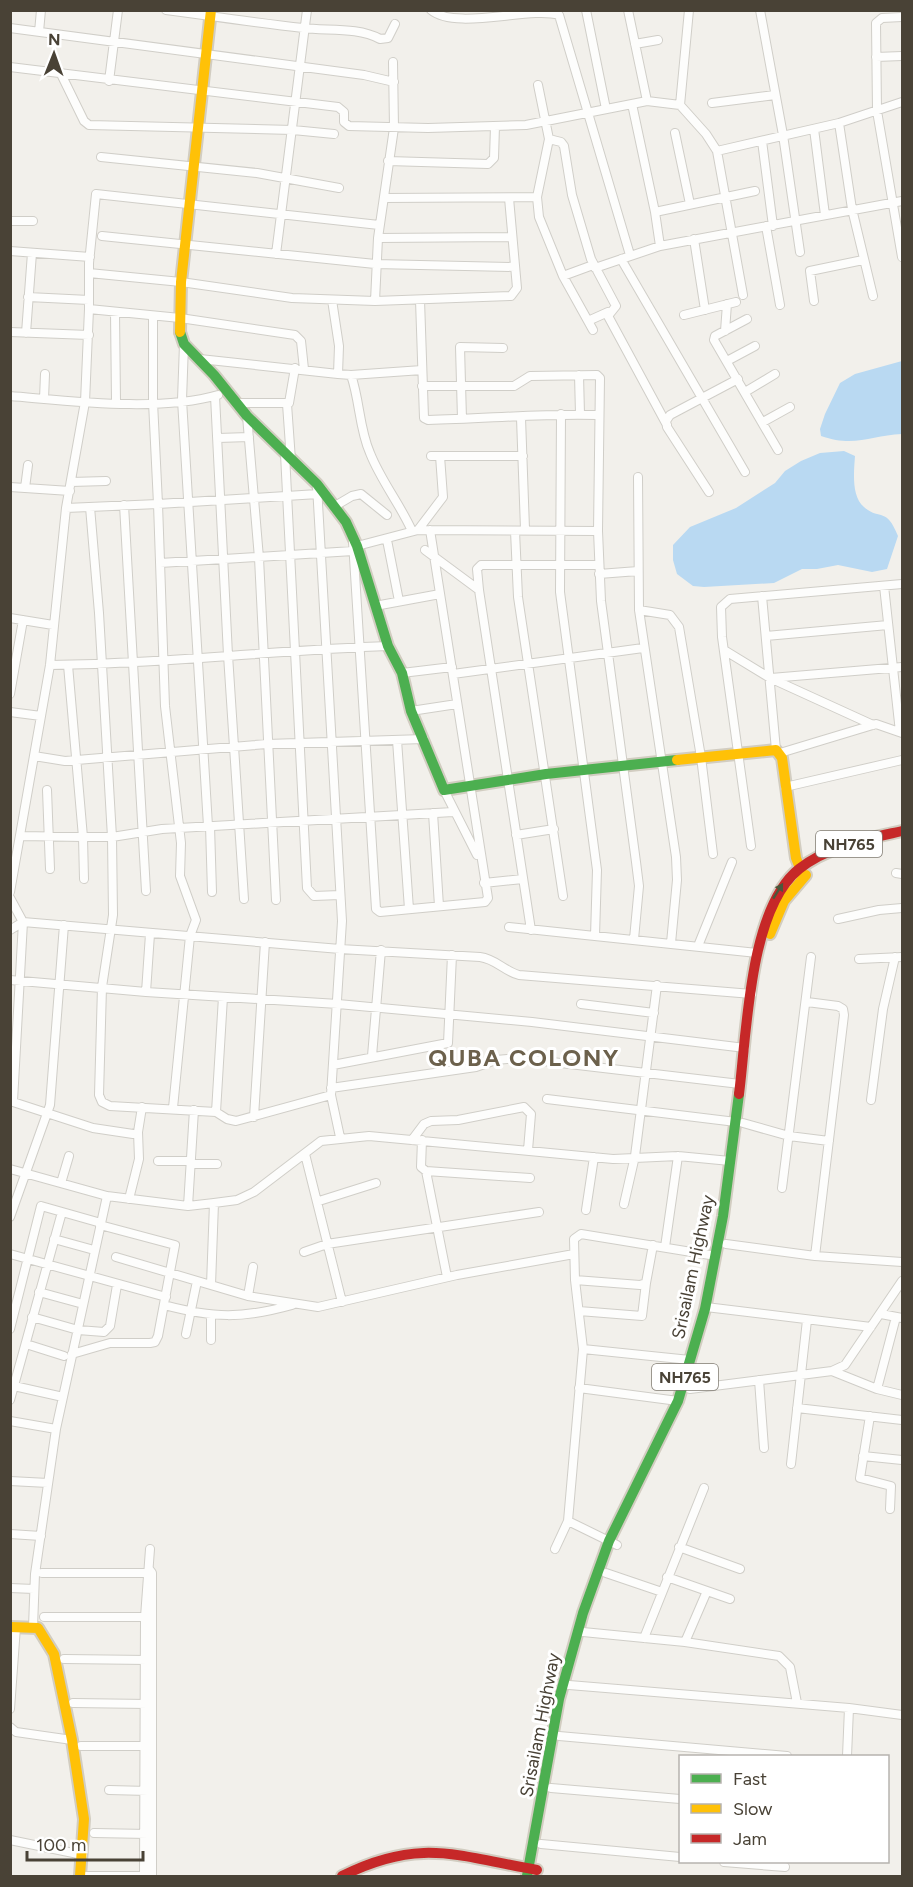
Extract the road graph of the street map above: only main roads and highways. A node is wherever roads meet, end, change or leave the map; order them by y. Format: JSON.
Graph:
{"nodes":[{"id":1,"x":211,"y":13,"type":"edge"},
{"id":2,"x":903,"y":831,"type":"edge"},
{"id":3,"x":903,"y":838,"type":"edge"},
{"id":4,"x":802,"y":873,"type":"junction"},
{"id":5,"x":739,"y":1122,"type":"junction"},
{"id":6,"x":709,"y":1307,"type":"junction"},
{"id":7,"x":613,"y":1543,"type":"junction"},
{"id":8,"x":13,"y":1627,"type":"edge"},
{"id":9,"x":532,"y":1873,"type":"edge"},
{"id":10,"x":80,"y":1876,"type":"edge"},
{"id":11,"x":342,"y":1876,"type":"edge"}],
"edges":[{"from":1,"to":4,"type":"main road"},
{"from":2,"to":4,"type":"main road","name":"Srisailam Highway","number":"NH765"},
{"from":3,"to":4,"type":"main road","name":"Srisailam Highway","number":"NH765"},
{"from":4,"to":5,"type":"main road","name":"Srisailam Highway","number":"NH765"},
{"from":5,"to":4,"type":"main road","name":"Srisailam Highway","number":"NH765","one_way":true},
{"from":5,"to":6,"type":"main road","name":"Srisailam Highway","number":"NH765"},
{"from":5,"to":6,"type":"main road","name":"Srisailam Highway","number":"NH765"},
{"from":6,"to":7,"type":"main road","name":"Srisailam Highway","number":"NH765"},
{"from":6,"to":7,"type":"main road","name":"Srisailam Highway","number":"NH765"},
{"from":7,"to":9,"type":"main road","name":"Srisailam Highway","number":"NH765"},
{"from":7,"to":9,"type":"main road","name":"Srisailam Highway","number":"NH765"},
{"from":8,"to":10,"type":"main road"},
{"from":9,"to":11,"type":"main road"}]}
